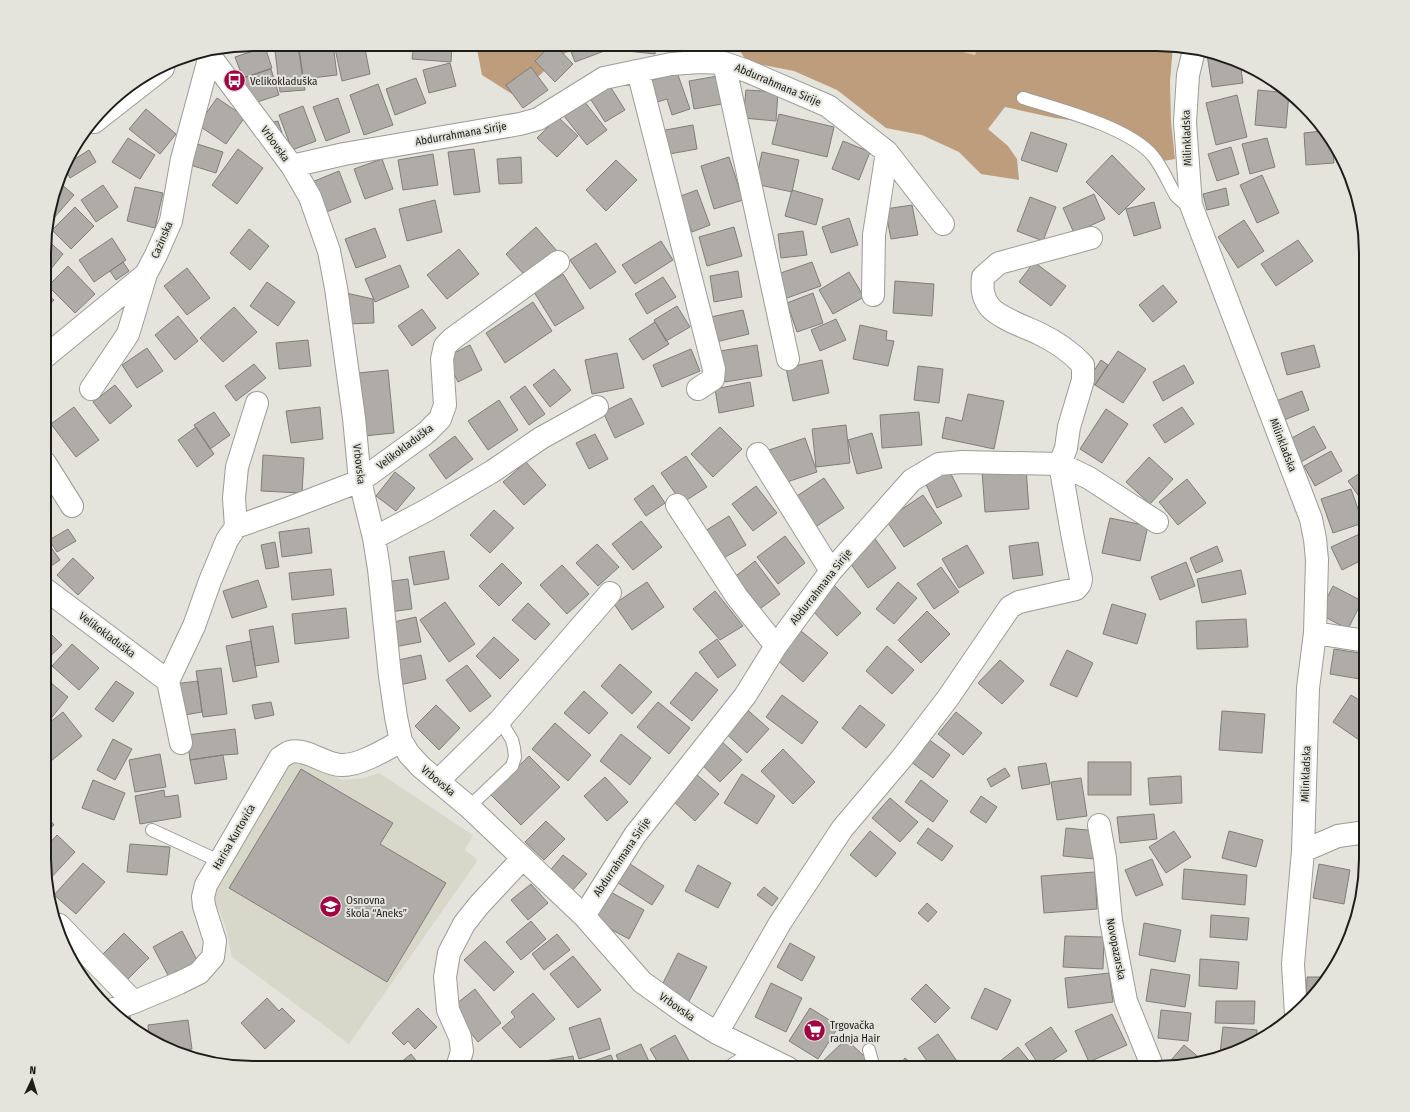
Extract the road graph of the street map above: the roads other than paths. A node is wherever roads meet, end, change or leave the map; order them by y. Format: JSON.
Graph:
{"nodes":[{"id":1,"x":1193,"y":55,"type":"edge"},
{"id":2,"x":208,"y":56,"type":"edge"},
{"id":3,"x":210,"y":56,"type":"edge"},
{"id":4,"x":724,"y":63,"type":"junction"},
{"id":5,"x":638,"y":71,"type":"junction"},
{"id":6,"x":142,"y":84,"type":"edge"},
{"id":7,"x":1023,"y":98,"type":"dead end"},
{"id":8,"x":114,"y":106,"type":"edge"},
{"id":9,"x":887,"y":152,"type":"junction"},
{"id":10,"x":292,"y":166,"type":"junction"},
{"id":11,"x":1191,"y":205,"type":"junction"},
{"id":12,"x":943,"y":224,"type":"dead end"},
{"id":13,"x":1091,"y":238,"type":"dead end"},
{"id":14,"x":558,"y":262,"type":"dead end"},
{"id":15,"x":146,"y":274,"type":"junction"},
{"id":16,"x":873,"y":295,"type":"dead end"},
{"id":17,"x":51,"y":352,"type":"edge"},
{"id":18,"x":788,"y":359,"type":"dead end"},
{"id":19,"x":91,"y":389,"type":"dead end"},
{"id":20,"x":698,"y":389,"type":"dead end"},
{"id":21,"x":257,"y":403,"type":"dead end"},
{"id":22,"x":597,"y":407,"type":"dead end"},
{"id":23,"x":758,"y":454,"type":"dead end"},
{"id":24,"x":1060,"y":464,"type":"junction"},
{"id":25,"x":51,"y":473,"type":"edge"},
{"id":26,"x":360,"y":481,"type":"junction"},
{"id":27,"x":677,"y":505,"type":"dead end"},
{"id":28,"x":72,"y":506,"type":"dead end"},
{"id":29,"x":1157,"y":522,"type":"dead end"},
{"id":30,"x":236,"y":527,"type":"junction"},
{"id":31,"x":374,"y":538,"type":"junction"},
{"id":32,"x":831,"y":571,"type":"junction"},
{"id":33,"x":51,"y":593,"type":"edge"},
{"id":34,"x":610,"y":593,"type":"dead end"},
{"id":35,"x":1314,"y":633,"type":"junction"},
{"id":36,"x":1359,"y":640,"type":"edge"},
{"id":37,"x":776,"y":646,"type":"junction"},
{"id":38,"x":168,"y":681,"type":"junction"},
{"id":39,"x":500,"y":720,"type":"junction"},
{"id":40,"x":401,"y":741,"type":"junction"},
{"id":41,"x":181,"y":743,"type":"dead end"},
{"id":42,"x":438,"y":781,"type":"junction"},
{"id":43,"x":469,"y":807,"type":"junction"},
{"id":44,"x":1099,"y":825,"type":"dead end"},
{"id":45,"x":152,"y":830,"type":"dead end"},
{"id":46,"x":1359,"y":833,"type":"edge"},
{"id":47,"x":1303,"y":851,"type":"junction"},
{"id":48,"x":523,"y":858,"type":"junction"},
{"id":49,"x":219,"y":861,"type":"junction"},
{"id":50,"x":584,"y":916,"type":"junction"},
{"id":51,"x":65,"y":932,"type":"edge"},
{"id":52,"x":134,"y":1002,"type":"junction"},
{"id":53,"x":1296,"y":1006,"type":"edge"},
{"id":54,"x":117,"y":1008,"type":"edge"},
{"id":55,"x":716,"y":1033,"type":"junction"},
{"id":56,"x":869,"y":1050,"type":"dead end"},
{"id":57,"x":758,"y":1054,"type":"junction"},
{"id":58,"x":459,"y":1061,"type":"edge"},
{"id":59,"x":747,"y":1061,"type":"edge"},
{"id":60,"x":773,"y":1061,"type":"edge"},
{"id":61,"x":872,"y":1061,"type":"edge"},
{"id":62,"x":1150,"y":1061,"type":"edge"}],
"edges":[{"from":1,"to":11,"type":"street","name":"Milinkladska"},
{"from":2,"to":15,"type":"street","name":"Cazinska"},
{"from":3,"to":10,"type":"street","name":"Vrbovska"},
{"from":4,"to":5,"type":"street","name":"Abdurrahmana Sirije"},
{"from":4,"to":9,"type":"street","name":"Abdurrahmana Sirije"},
{"from":4,"to":18,"type":"street"},
{"from":5,"to":10,"type":"street","name":"Abdurrahmana Sirije"},
{"from":5,"to":20,"type":"street"},
{"from":6,"to":8,"type":"street"},
{"from":7,"to":11,"type":"lane"},
{"from":9,"to":12,"type":"street","name":"Abdurrahmana Sirije"},
{"from":9,"to":16,"type":"street"},
{"from":10,"to":26,"type":"street","name":"Vrbovska"},
{"from":11,"to":35,"type":"street","name":"Milinkladska"},
{"from":13,"to":24,"type":"street"},
{"from":14,"to":26,"type":"street","name":"Velikokladuška"},
{"from":15,"to":17,"type":"street","name":"Cazinska"},
{"from":15,"to":19,"type":"street"},
{"from":21,"to":30,"type":"street"},
{"from":22,"to":31,"type":"street"},
{"from":23,"to":32,"type":"street"},
{"from":24,"to":29,"type":"street","name":"Abdurrahmana Sirije"},
{"from":24,"to":32,"type":"street","name":"Abdurrahmana Sirije"},
{"from":24,"to":55,"type":"street"},
{"from":25,"to":28,"type":"street"},
{"from":26,"to":30,"type":"street","name":"Velikokladuška"},
{"from":26,"to":31,"type":"street","name":"Vrbovska"},
{"from":27,"to":37,"type":"street"},
{"from":30,"to":38,"type":"street"},
{"from":31,"to":40,"type":"street","name":"Vrbovska"},
{"from":32,"to":37,"type":"street","name":"Abdurrahmana Sirije"},
{"from":33,"to":38,"type":"street","name":"Velikokladuška"},
{"from":34,"to":39,"type":"street"},
{"from":35,"to":36,"type":"street"},
{"from":35,"to":47,"type":"street","name":"Milinkladska"},
{"from":37,"to":50,"type":"street","name":"Abdurrahmana Sirije"},
{"from":38,"to":41,"type":"street"},
{"from":39,"to":42,"type":"street"},
{"from":39,"to":43,"type":"lane"},
{"from":40,"to":42,"type":"street","name":"Vrbovska"},
{"from":40,"to":49,"type":"street","name":"Harisa Kurtovića"},
{"from":42,"to":43,"type":"street","name":"Vrbovska"},
{"from":43,"to":48,"type":"street","name":"Vrbovska"},
{"from":44,"to":62,"type":"street","name":"Novopazarska"},
{"from":45,"to":49,"type":"lane"},
{"from":46,"to":47,"type":"street"},
{"from":47,"to":53,"type":"street","name":"Milinkladska"},
{"from":48,"to":50,"type":"street","name":"Vrbovska"},
{"from":48,"to":58,"type":"street"},
{"from":49,"to":52,"type":"street","name":"Harisa Kurtovića"},
{"from":50,"to":55,"type":"street","name":"Vrbovska"},
{"from":51,"to":52,"type":"street"},
{"from":52,"to":54,"type":"street","name":"Harisa Kurtovića"},
{"from":55,"to":57,"type":"street","name":"Vrbovska"},
{"from":56,"to":61,"type":"lane"},
{"from":57,"to":59,"type":"street"},
{"from":57,"to":60,"type":"street"}]}
